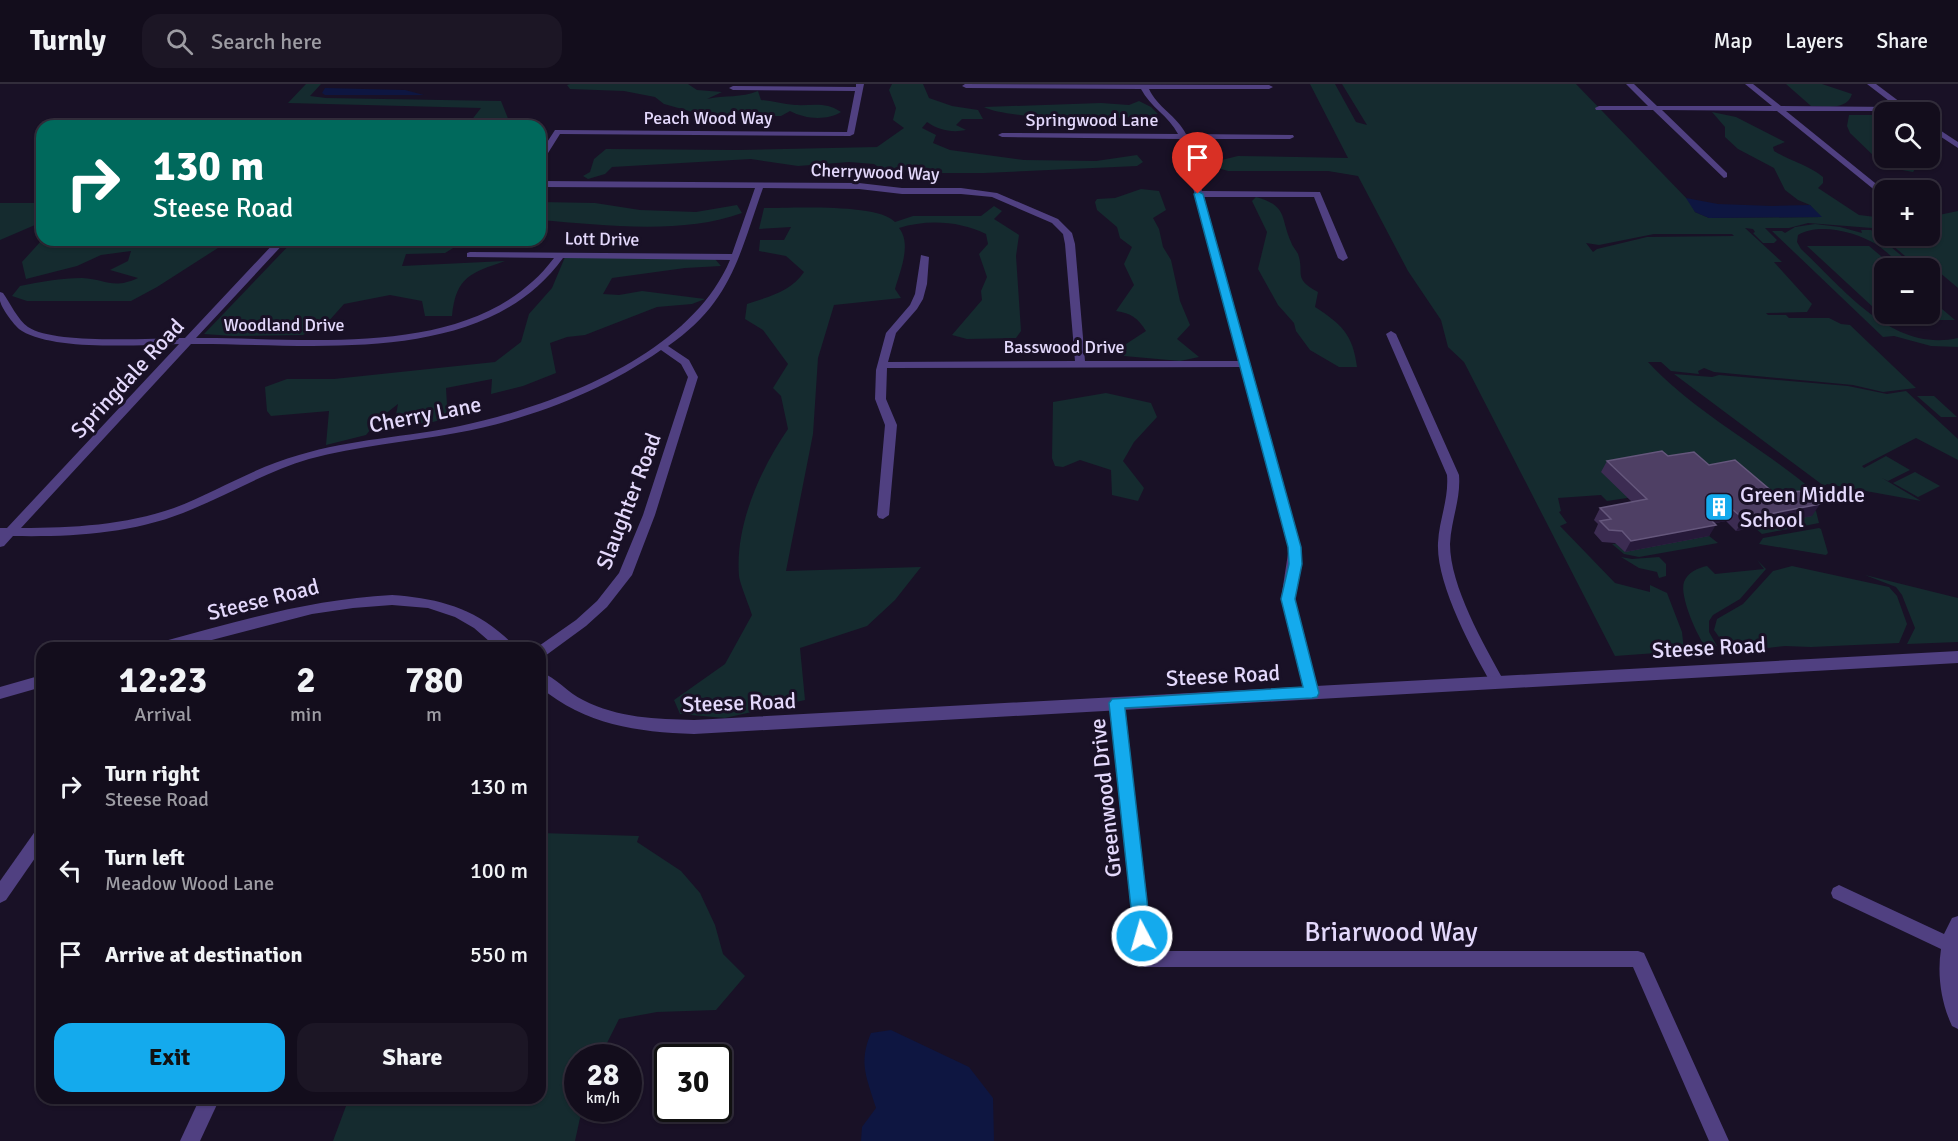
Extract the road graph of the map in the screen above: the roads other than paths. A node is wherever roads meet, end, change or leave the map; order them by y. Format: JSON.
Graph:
{"nodes":[{"id":1,"x":1630,"y":84,"type":"edge"},
{"id":2,"x":1749,"y":84,"type":"edge"},
{"id":3,"x":1871,"y":84,"type":"edge"},
{"id":4,"x":1143,"y":85,"type":"edge"},
{"id":5,"x":860,"y":86,"type":"edge"},
{"id":6,"x":966,"y":86,"type":"dead end"},
{"id":7,"x":1269,"y":87,"type":"dead end"},
{"id":8,"x":733,"y":88,"type":"dead end"},
{"id":9,"x":1896,"y":102,"type":"edge"},
{"id":10,"x":1599,"y":108,"type":"dead end"},
{"id":11,"x":1655,"y":108,"type":"junction"},
{"id":12,"x":1779,"y":109,"type":"junction"},
{"id":13,"x":1874,"y":110,"type":"edge"},
{"id":14,"x":1940,"y":133,"type":"edge"},
{"id":15,"x":1002,"y":135,"type":"dead end"},
{"id":16,"x":1183,"y":136,"type":"junction"},
{"id":17,"x":1290,"y":136,"type":"dead end"},
{"id":18,"x":1958,"y":146,"type":"edge"},
{"id":19,"x":546,"y":150,"type":"edge"},
{"id":20,"x":1724,"y":175,"type":"dead end"},
{"id":21,"x":546,"y":184,"type":"edge"},
{"id":22,"x":760,"y":185,"type":"junction"},
{"id":23,"x":1874,"y":187,"type":"edge"},
{"id":24,"x":1198,"y":194,"type":"junction"},
{"id":25,"x":276,"y":246,"type":"edge"},
{"id":26,"x":470,"y":255,"type":"dead end"},
{"id":27,"x":561,"y":255,"type":"junction"},
{"id":28,"x":734,"y":257,"type":"junction"},
{"id":29,"x":924,"y":257,"type":"dead end"},
{"id":30,"x":1343,"y":258,"type":"dead end"},
{"id":31,"x":0,"y":295,"type":"edge"},
{"id":32,"x":1391,"y":334,"type":"dead end"},
{"id":33,"x":187,"y":341,"type":"junction"},
{"id":34,"x":661,"y":346,"type":"junction"},
{"id":35,"x":1080,"y":363,"type":"junction"},
{"id":36,"x":1245,"y":364,"type":"junction"},
{"id":37,"x":883,"y":365,"type":"junction"},
{"id":38,"x":883,"y":515,"type":"dead end"},
{"id":39,"x":5,"y":532,"type":"edge"},
{"id":40,"x":0,"y":543,"type":"edge"},
{"id":41,"x":185,"y":642,"type":"edge"},
{"id":42,"x":500,"y":642,"type":"edge"},
{"id":43,"x":546,"y":648,"type":"edge"},
{"id":44,"x":1958,"y":657,"type":"edge"},
{"id":45,"x":1497,"y":681,"type":"junction"},
{"id":46,"x":36,"y":683,"type":"edge"},
{"id":47,"x":546,"y":683,"type":"edge"},
{"id":48,"x":0,"y":693,"type":"edge"},
{"id":49,"x":1312,"y":693,"type":"junction"},
{"id":50,"x":1117,"y":703,"type":"junction"},
{"id":51,"x":36,"y":844,"type":"edge"},
{"id":52,"x":1839,"y":893,"type":"dead end"},
{"id":53,"x":0,"y":895,"type":"edge"},
{"id":54,"x":1958,"y":924,"type":"edge"},
{"id":55,"x":1950,"y":945,"type":"junction"},
{"id":56,"x":1145,"y":959,"type":"joint"},
{"id":57,"x":1958,"y":1020,"type":"edge"},
{"id":58,"x":207,"y":1104,"type":"edge"},
{"id":59,"x":190,"y":1141,"type":"edge"},
{"id":60,"x":1719,"y":1141,"type":"edge"}],
"edges":[{"from":1,"to":11,"type":"street"},
{"from":2,"to":12,"type":"street"},
{"from":3,"to":9,"type":"street"},
{"from":4,"to":6,"type":"street"},
{"from":4,"to":7,"type":"street"},
{"from":4,"to":16,"type":"street"},
{"from":5,"to":8,"type":"street"},
{"from":5,"to":19,"type":"street","name":"Peach Wood Way"},
{"from":10,"to":11,"type":"street"},
{"from":11,"to":12,"type":"street"},
{"from":11,"to":20,"type":"street"},
{"from":12,"to":13,"type":"street"},
{"from":12,"to":23,"type":"street"},
{"from":14,"to":18,"type":"street"},
{"from":15,"to":16,"type":"street","name":"Springwood Lane"},
{"from":16,"to":17,"type":"street","name":"Springwood Lane"},
{"from":16,"to":24,"type":"street"},
{"from":21,"to":22,"type":"street","name":"Cherrywood Way"},
{"from":22,"to":28,"type":"street","name":"Cherry Lane"},
{"from":22,"to":35,"type":"street","name":"Cherrywood Way"},
{"from":24,"to":30,"type":"street"},
{"from":24,"to":36,"type":"street"},
{"from":25,"to":33,"type":"street","name":"Springdale Road"},
{"from":26,"to":27,"type":"street","name":"Lott Drive"},
{"from":27,"to":28,"type":"street","name":"Lott Drive"},
{"from":27,"to":33,"type":"street","name":"Woodland Drive"},
{"from":28,"to":34,"type":"street","name":"Cherry Lane"},
{"from":29,"to":37,"type":"street"},
{"from":31,"to":33,"type":"street","name":"Woodland Drive"},
{"from":32,"to":45,"type":"street"},
{"from":33,"to":39,"type":"street","name":"Springdale Road"},
{"from":34,"to":39,"type":"street","name":"Cherry Lane"},
{"from":34,"to":43,"type":"street","name":"Slaughter Road"},
{"from":35,"to":36,"type":"street","name":"Basswood Drive"},
{"from":35,"to":37,"type":"street","name":"Basswood Drive"},
{"from":36,"to":49,"type":"street"},
{"from":37,"to":38,"type":"street"},
{"from":39,"to":40,"type":"street","name":"Springdale Road"},
{"from":41,"to":42,"type":"street","name":"Steese Road"},
{"from":44,"to":45,"type":"street","name":"Steese Road"},
{"from":45,"to":49,"type":"street","name":"Steese Road"},
{"from":46,"to":48,"type":"street"},
{"from":47,"to":50,"type":"street","name":"Steese Road"},
{"from":49,"to":50,"type":"street","name":"Steese Road"},
{"from":50,"to":56,"type":"street","name":"Greenwood Drive"},
{"from":51,"to":53,"type":"street"},
{"from":52,"to":55,"type":"street"},
{"from":54,"to":55,"type":"street"},
{"from":55,"to":57,"type":"street"},
{"from":56,"to":60,"type":"street","name":"Briarwood Way"},
{"from":58,"to":59,"type":"street"}]}
